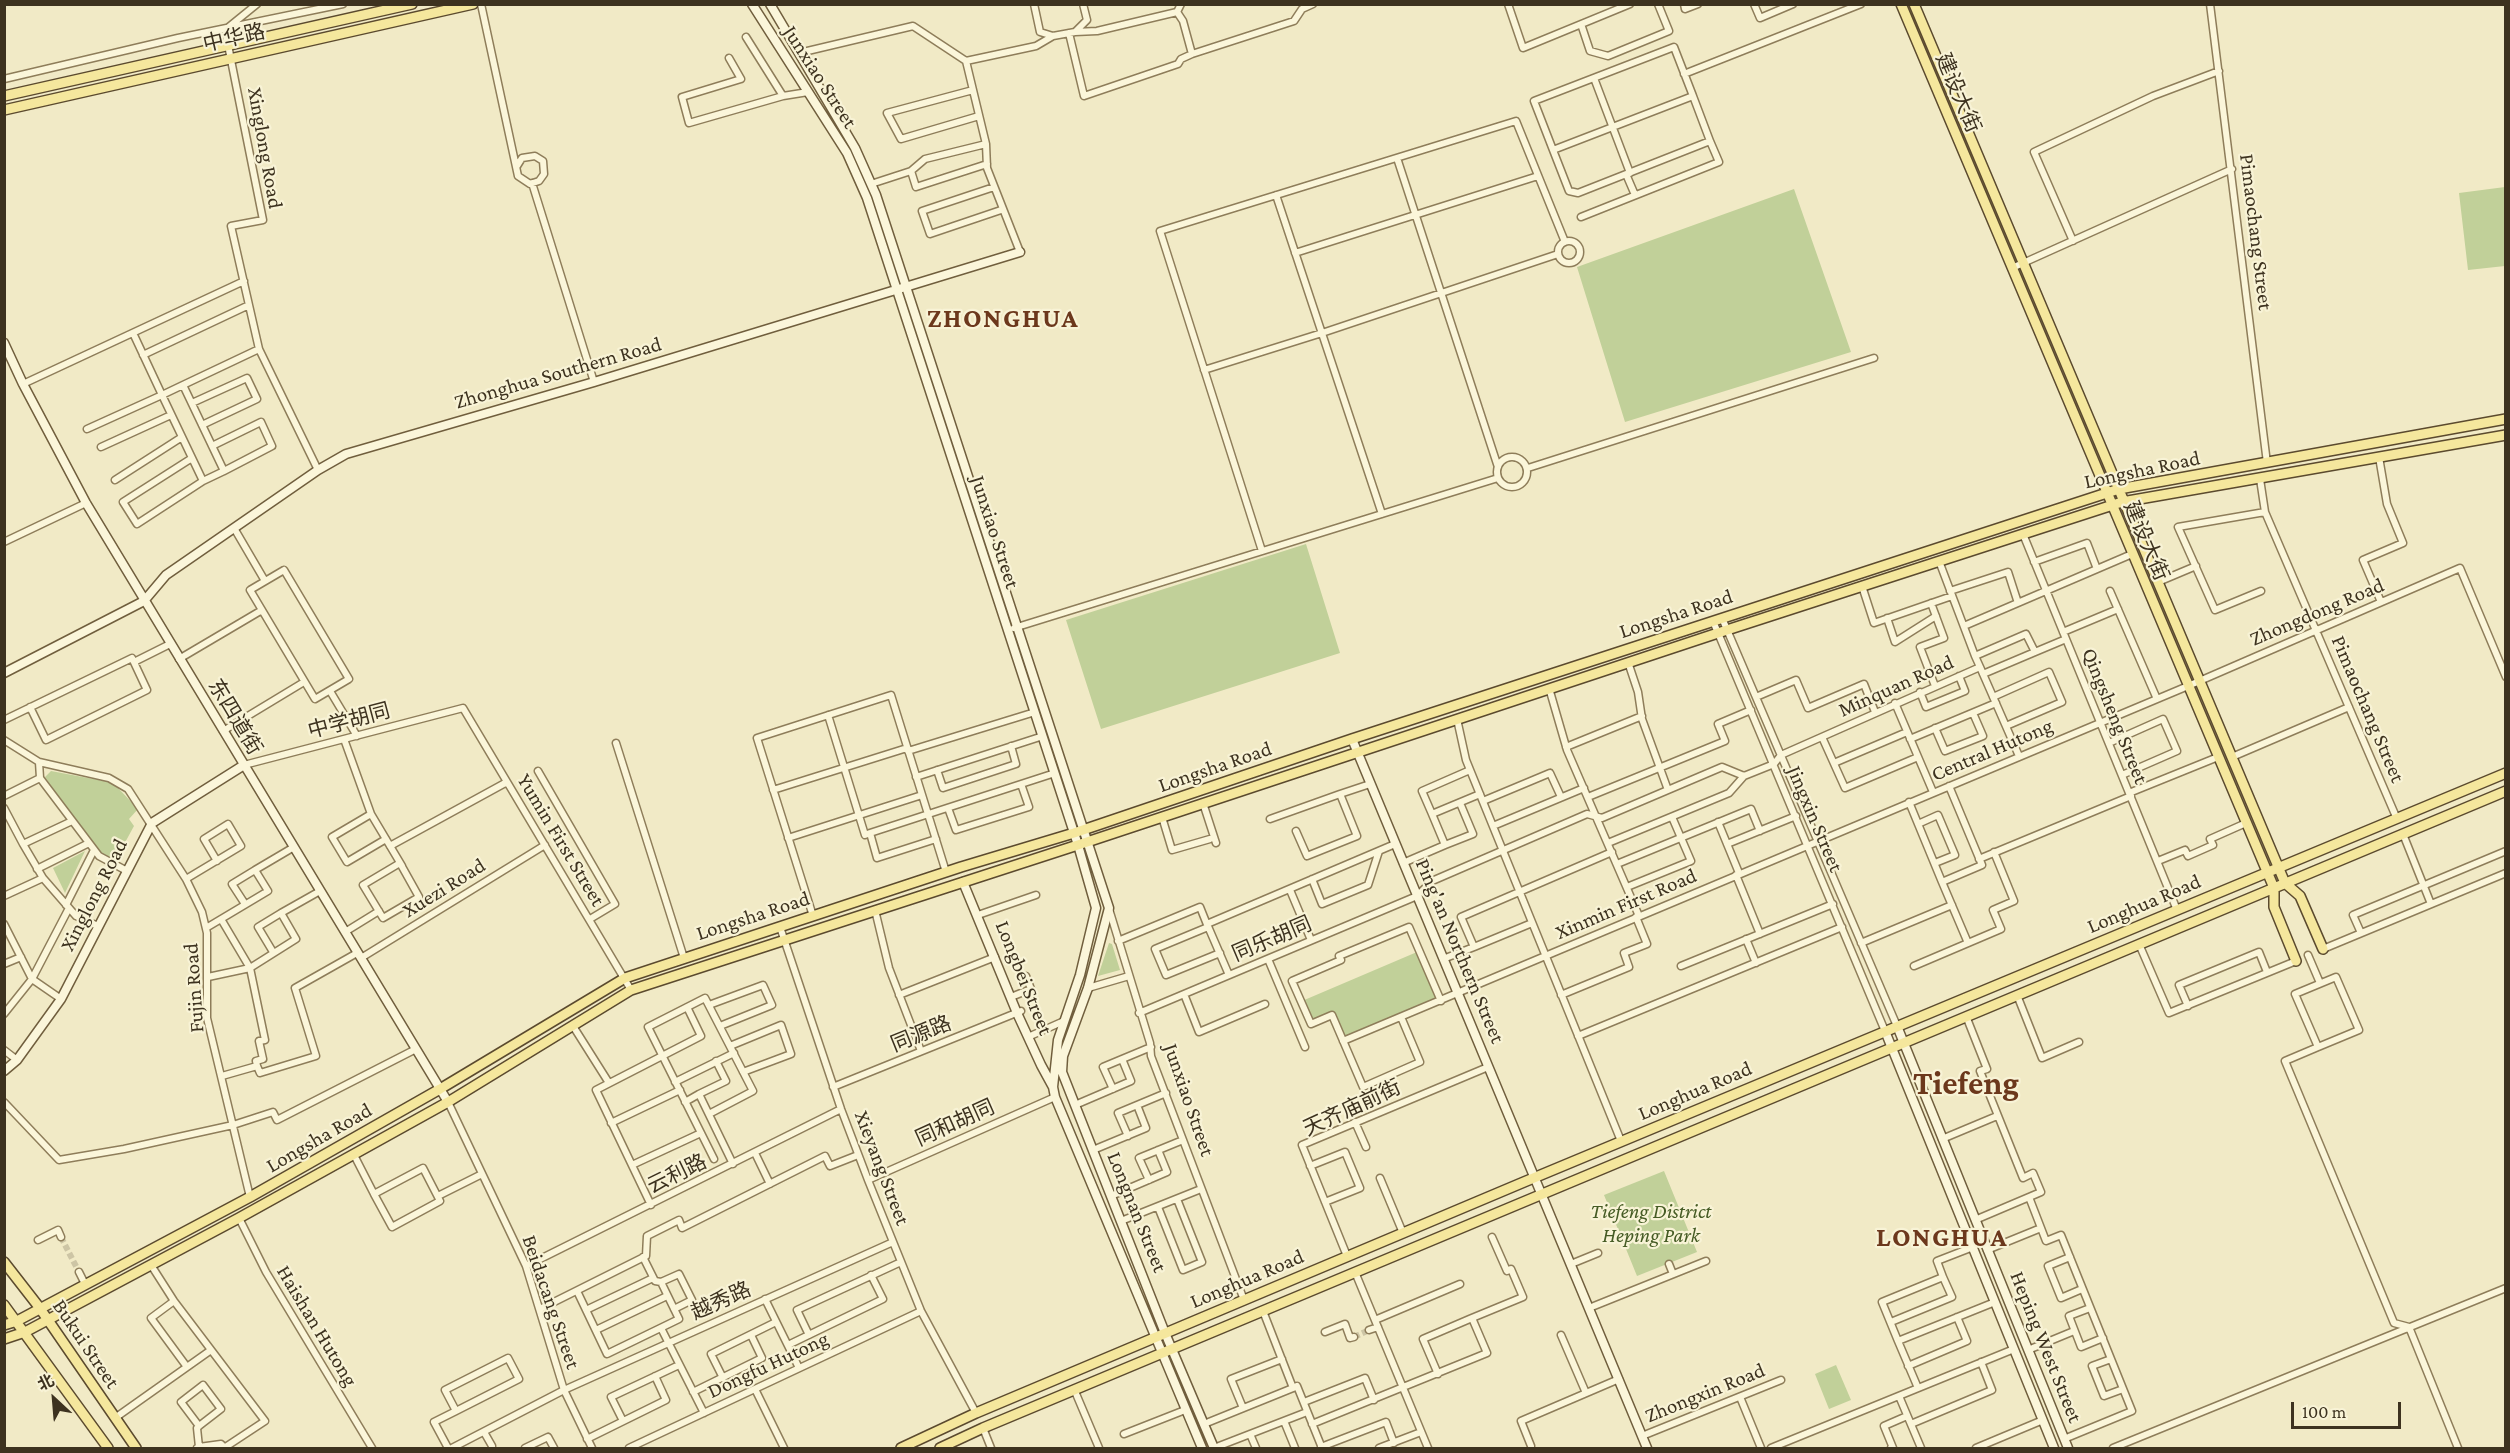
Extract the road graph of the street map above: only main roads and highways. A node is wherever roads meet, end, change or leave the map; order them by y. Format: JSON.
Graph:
{"nodes":[{"id":1,"x":412,"y":4,"type":"edge"},
{"id":2,"x":472,"y":4,"type":"edge"},
{"id":3,"x":752,"y":4,"type":"edge"},
{"id":4,"x":770,"y":4,"type":"edge"},
{"id":5,"x":1901,"y":4,"type":"edge"},
{"id":6,"x":1914,"y":4,"type":"edge"},
{"id":7,"x":4,"y":96,"type":"edge"},
{"id":8,"x":4,"y":110,"type":"edge"},
{"id":9,"x":1020,"y":252,"type":"road end"},
{"id":10,"x":901,"y":289,"type":"junction"},
{"id":11,"x":4,"y":343,"type":"edge"},
{"id":12,"x":2505,"y":419,"type":"edge"},
{"id":13,"x":2505,"y":435,"type":"edge"},
{"id":14,"x":2119,"y":489,"type":"junction"},
{"id":15,"x":2106,"y":493,"type":"junction"},
{"id":16,"x":2124,"y":502,"type":"junction"},
{"id":17,"x":2112,"y":506,"type":"junction"},
{"id":18,"x":144,"y":601,"type":"junction"},
{"id":19,"x":1012,"y":628,"type":"junction"},
{"id":20,"x":4,"y":673,"type":"edge"},
{"id":21,"x":1352,"y":739,"type":"junction"},
{"id":22,"x":1357,"y":752,"type":"junction"},
{"id":23,"x":244,"y":765,"type":"junction"},
{"id":24,"x":2505,"y":773,"type":"edge"},
{"id":25,"x":2505,"y":791,"type":"edge"},
{"id":26,"x":1078,"y":831,"type":"junction"},
{"id":27,"x":1082,"y":844,"type":"junction"},
{"id":28,"x":2278,"y":868,"type":"junction"},
{"id":29,"x":2267,"y":872,"type":"junction"},
{"id":30,"x":963,"y":882,"type":"junction"},
{"id":31,"x":2285,"y":883,"type":"junction"},
{"id":32,"x":2274,"y":888,"type":"junction"},
{"id":33,"x":2323,"y":950,"type":"road end"},
{"id":34,"x":2296,"y":961,"type":"road end"},
{"id":35,"x":1897,"y":1026,"type":"junction"},
{"id":36,"x":1885,"y":1031,"type":"junction"},
{"id":37,"x":1069,"y":1042,"type":"joint"},
{"id":38,"x":1904,"y":1042,"type":"junction"},
{"id":39,"x":1892,"y":1047,"type":"junction"},
{"id":40,"x":4,"y":1071,"type":"edge"},
{"id":41,"x":1054,"y":1084,"type":"junction"},
{"id":42,"x":440,"y":1089,"type":"junction"},
{"id":43,"x":1055,"y":1097,"type":"joint"},
{"id":44,"x":448,"y":1102,"type":"junction"},
{"id":45,"x":1535,"y":1177,"type":"junction"},
{"id":46,"x":1542,"y":1194,"type":"junction"},
{"id":47,"x":4,"y":1262,"type":"edge"},
{"id":48,"x":4,"y":1305,"type":"edge"},
{"id":49,"x":39,"y":1307,"type":"junction"},
{"id":50,"x":47,"y":1319,"type":"junction"},
{"id":51,"x":17,"y":1321,"type":"junction"},
{"id":52,"x":4,"y":1325,"type":"edge"},
{"id":53,"x":25,"y":1332,"type":"junction"},
{"id":54,"x":1165,"y":1333,"type":"junction"},
{"id":55,"x":1155,"y":1337,"type":"junction"},
{"id":56,"x":4,"y":1339,"type":"edge"},
{"id":57,"x":1172,"y":1349,"type":"junction"},
{"id":58,"x":1161,"y":1353,"type":"junction"},
{"id":59,"x":1214,"y":1448,"type":"edge"},
{"id":60,"x":108,"y":1449,"type":"edge"},
{"id":61,"x":136,"y":1449,"type":"edge"},
{"id":62,"x":901,"y":1449,"type":"edge"},
{"id":63,"x":940,"y":1449,"type":"edge"},
{"id":64,"x":1202,"y":1449,"type":"edge"},
{"id":65,"x":1647,"y":1449,"type":"edge"},
{"id":66,"x":2055,"y":1449,"type":"edge"},
{"id":67,"x":2068,"y":1449,"type":"edge"}],
"edges":[{"from":1,"to":7,"type":"main road","name":"中华路"},
{"from":2,"to":8,"type":"main road","name":"中华路"},
{"from":3,"to":10,"type":"main road","name":"Junxiao Street"},
{"from":4,"to":10,"type":"main road","name":"Junxiao Street"},
{"from":5,"to":15,"type":"main road","name":"建设大街"},
{"from":6,"to":14,"type":"main road","name":"建设大街"},
{"from":9,"to":10,"type":"main road","name":"Zhonghua Southern Road"},
{"from":10,"to":18,"type":"main road","name":"Zhonghua Southern Road"},
{"from":10,"to":19,"type":"main road","name":"Junxiao Street"},
{"from":11,"to":18,"type":"main road","name":"东四道街"},
{"from":12,"to":14,"type":"main road","name":"Longsha Road"},
{"from":13,"to":16,"type":"main road","name":"Longsha Road"},
{"from":14,"to":15,"type":"main road","name":"Longsha Road"},
{"from":14,"to":16,"type":"main road","name":"建设大街"},
{"from":15,"to":17,"type":"main road","name":"建设大街"},
{"from":15,"to":21,"type":"main road","name":"Longsha Road"},
{"from":16,"to":17,"type":"main road","name":"Longsha Road"},
{"from":16,"to":28,"type":"main road","name":"建设大街"},
{"from":17,"to":22,"type":"main road","name":"Longsha Road"},
{"from":17,"to":29,"type":"main road","name":"建设大街"},
{"from":18,"to":20,"type":"main road"},
{"from":18,"to":23,"type":"main road","name":"东四道街"},
{"from":19,"to":26,"type":"main road","name":"Junxiao Street"},
{"from":19,"to":26,"type":"main road","name":"Junxiao Street"},
{"from":21,"to":22,"type":"main road","name":"Ping'an Northern Street"},
{"from":21,"to":26,"type":"main road","name":"Longsha Road"},
{"from":22,"to":27,"type":"main road","name":"Longsha Road"},
{"from":22,"to":45,"type":"main road","name":"Ping'an Northern Street"},
{"from":23,"to":40,"type":"main road","name":"Xinglong Road"},
{"from":23,"to":42,"type":"main road","name":"东四道街"},
{"from":24,"to":28,"type":"main road","name":"Longhua Road"},
{"from":25,"to":31,"type":"main road","name":"Longhua Road"},
{"from":26,"to":27,"type":"main road","name":"Junxiao Street"},
{"from":26,"to":42,"type":"main road","name":"Longsha Road"},
{"from":27,"to":30,"type":"main road","name":"Longsha Road"},
{"from":27,"to":37,"type":"main road","name":"Junxiao Street"},
{"from":27,"to":41,"type":"main road","name":"Junxiao Street"},
{"from":28,"to":29,"type":"main road","name":"Longhua Road"},
{"from":28,"to":31,"type":"main road","name":"建设大街"},
{"from":29,"to":32,"type":"main road","name":"建设大街"},
{"from":29,"to":35,"type":"main road","name":"Longhua Road"},
{"from":30,"to":41,"type":"main road","name":"Longbei Street"},
{"from":30,"to":44,"type":"main road","name":"Longsha Road"},
{"from":31,"to":32,"type":"main road","name":"Longhua Road"},
{"from":31,"to":33,"type":"main road","name":"建设大街"},
{"from":32,"to":34,"type":"main road","name":"建设大街"},
{"from":32,"to":38,"type":"main road","name":"Longhua Road"},
{"from":35,"to":36,"type":"main road","name":"Longhua Road"},
{"from":35,"to":38,"type":"main road","name":"Heping West Street"},
{"from":36,"to":39,"type":"main road","name":"Heping West Street"},
{"from":36,"to":45,"type":"main road","name":"Longhua Road"},
{"from":37,"to":54,"type":"main road","name":"Longnan Street"},
{"from":38,"to":39,"type":"main road","name":"Longhua Road"},
{"from":38,"to":67,"type":"main road","name":"Heping West Street"},
{"from":39,"to":46,"type":"main road","name":"Longhua Road"},
{"from":39,"to":66,"type":"main road","name":"Heping West Street"},
{"from":41,"to":43,"type":"main road","name":"Junxiao Street"},
{"from":42,"to":44,"type":"main road","name":"东四道街"},
{"from":42,"to":49,"type":"main road","name":"Longsha Road"},
{"from":43,"to":55,"type":"main road","name":"Longnan Street"},
{"from":44,"to":50,"type":"main road","name":"Longsha Road"},
{"from":45,"to":46,"type":"main road","name":"Ping'an Northern Street"},
{"from":45,"to":54,"type":"main road","name":"Longhua Road"},
{"from":46,"to":57,"type":"main road","name":"Longhua Road"},
{"from":46,"to":65,"type":"main road","name":"Ping'an Northern Street"},
{"from":47,"to":49,"type":"main road","name":"Bukui Street"},
{"from":48,"to":51,"type":"main road"},
{"from":49,"to":50,"type":"main road","name":"Bukui Street"},
{"from":49,"to":51,"type":"main road","name":"Longsha Road"},
{"from":50,"to":53,"type":"main road","name":"Longsha Road"},
{"from":50,"to":61,"type":"main road","name":"Bukui Street"},
{"from":51,"to":52,"type":"main road","name":"Longsha Road"},
{"from":51,"to":53,"type":"main road"},
{"from":53,"to":56,"type":"main road","name":"Longsha Road"},
{"from":53,"to":60,"type":"main road"},
{"from":54,"to":55,"type":"main road","name":"Longhua Road"},
{"from":54,"to":57,"type":"main road","name":"Longnan Street"},
{"from":55,"to":58,"type":"main road","name":"Longnan Street"},
{"from":55,"to":62,"type":"main road","name":"Longhua Road"},
{"from":57,"to":58,"type":"main road","name":"Longhua Road"},
{"from":57,"to":59,"type":"main road","name":"Longnan Street"},
{"from":58,"to":63,"type":"main road","name":"Longhua Road"},
{"from":58,"to":64,"type":"main road","name":"Longnan Street"}]}
